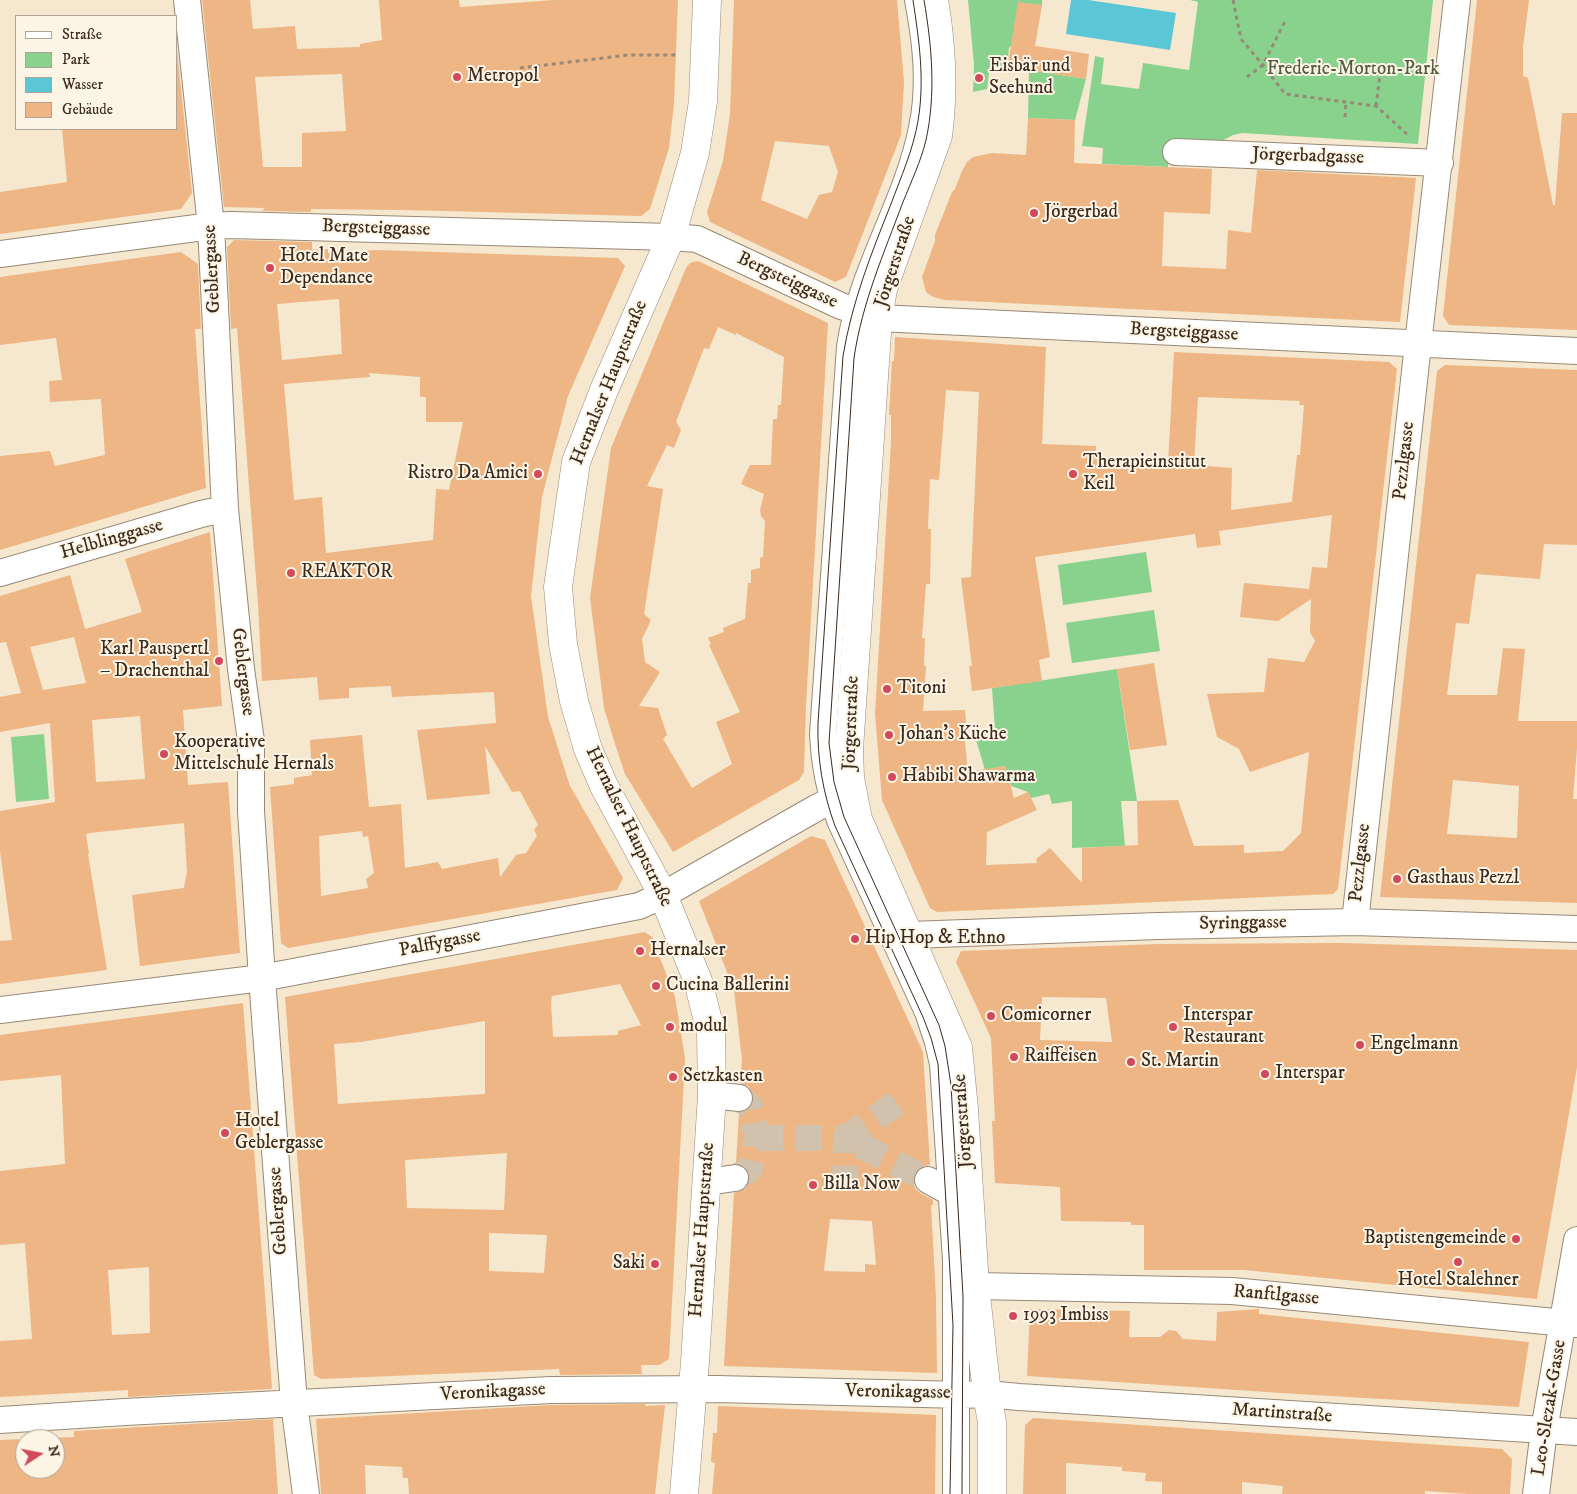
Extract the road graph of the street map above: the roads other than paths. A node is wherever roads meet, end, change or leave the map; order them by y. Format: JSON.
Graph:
{"nodes":[{"id":1,"x":187,"y":0,"type":"edge"},
{"id":2,"x":707,"y":0,"type":"edge"},
{"id":3,"x":918,"y":0,"type":"edge"},
{"id":4,"x":934,"y":0,"type":"edge"},
{"id":5,"x":1457,"y":0,"type":"edge"},
{"id":6,"x":1176,"y":152,"type":"dead end"},
{"id":7,"x":1440,"y":162,"type":"junction"},
{"id":8,"x":211,"y":226,"type":"junction"},
{"id":9,"x":672,"y":237,"type":"junction"},
{"id":10,"x":0,"y":254,"type":"edge"},
{"id":11,"x":868,"y":315,"type":"junction"},
{"id":12,"x":1418,"y":344,"type":"junction"},
{"id":13,"x":1577,"y":352,"type":"edge"},
{"id":14,"x":225,"y":509,"type":"junction"},
{"id":15,"x":0,"y":573,"type":"edge"},
{"id":16,"x":842,"y":796,"type":"junction"},
{"id":17,"x":663,"y":895,"type":"junction"},
{"id":18,"x":1355,"y":922,"type":"junction"},
{"id":19,"x":1577,"y":929,"type":"edge"},
{"id":20,"x":910,"y":935,"type":"junction"},
{"id":21,"x":262,"y":978,"type":"junction"},
{"id":22,"x":0,"y":1010,"type":"edge"},
{"id":23,"x":712,"y":1095,"type":"junction"},
{"id":24,"x":739,"y":1098,"type":"dead end"},
{"id":25,"x":735,"y":1178,"type":"tunnel mouth"},
{"id":26,"x":928,"y":1180,"type":"tunnel mouth"},
{"id":27,"x":707,"y":1182,"type":"junction"},
{"id":28,"x":961,"y":1198,"type":"junction"},
{"id":29,"x":1577,"y":1240,"type":"edge"},
{"id":30,"x":975,"y":1286,"type":"junction"},
{"id":31,"x":1570,"y":1323,"type":"edge"},
{"id":32,"x":692,"y":1389,"type":"junction"},
{"id":33,"x":987,"y":1394,"type":"junction"},
{"id":34,"x":957,"y":1395,"type":"junction"},
{"id":35,"x":294,"y":1403,"type":"junction"},
{"id":36,"x":0,"y":1420,"type":"edge"},
{"id":37,"x":1544,"y":1430,"type":"junction"},
{"id":38,"x":1577,"y":1432,"type":"edge"},
{"id":39,"x":306,"y":1494,"type":"edge"},
{"id":40,"x":684,"y":1494,"type":"edge"},
{"id":41,"x":956,"y":1494,"type":"edge"},
{"id":42,"x":992,"y":1494,"type":"edge"},
{"id":43,"x":1536,"y":1494,"type":"edge"}],
"edges":[{"from":1,"to":8,"type":"street","name":"Geblergasse"},
{"from":2,"to":9,"type":"main road","name":"Hernalser Hauptstraße"},
{"from":3,"to":11,"type":"street"},
{"from":4,"to":11,"type":"main road","name":"Jörgerstraße"},
{"from":5,"to":7,"type":"street","name":"Pezzlgasse"},
{"from":6,"to":7,"type":"street","name":"Jörgerbadgasse"},
{"from":7,"to":12,"type":"street","name":"Pezzlgasse"},
{"from":8,"to":9,"type":"street","name":"Bergsteiggasse"},
{"from":8,"to":10,"type":"street","name":"Bergsteiggasse"},
{"from":8,"to":14,"type":"street","name":"Geblergasse"},
{"from":9,"to":11,"type":"street","name":"Bergsteiggasse"},
{"from":9,"to":17,"type":"main road","name":"Hernalser Hauptstraße"},
{"from":11,"to":12,"type":"street","name":"Bergsteiggasse"},
{"from":11,"to":16,"type":"main road","name":"Jörgerstraße"},
{"from":12,"to":13,"type":"street","name":"Bergsteiggasse"},
{"from":12,"to":18,"type":"street","name":"Pezzlgasse"},
{"from":14,"to":15,"type":"street","name":"Helblinggasse"},
{"from":14,"to":21,"type":"street","name":"Geblergasse"},
{"from":16,"to":17,"type":"street","name":"Palffygasse"},
{"from":16,"to":20,"type":"main road","name":"Jörgerstraße"},
{"from":16,"to":28,"type":"street"},
{"from":17,"to":21,"type":"street","name":"Palffygasse"},
{"from":17,"to":23,"type":"main road","name":"Hernalser Hauptstraße"},
{"from":18,"to":19,"type":"street","name":"Syringgasse"},
{"from":18,"to":20,"type":"street","name":"Syringgasse"},
{"from":20,"to":28,"type":"main road","name":"Jörgerstraße"},
{"from":21,"to":22,"type":"street","name":"Palffygasse"},
{"from":21,"to":35,"type":"street","name":"Geblergasse"},
{"from":23,"to":24,"type":"street"},
{"from":23,"to":27,"type":"main road","name":"Hernalser Hauptstraße"},
{"from":25,"to":27,"type":"street"},
{"from":26,"to":28,"type":"street"},
{"from":27,"to":32,"type":"main road","name":"Hernalser Hauptstraße"},
{"from":28,"to":30,"type":"main road","name":"Jörgerstraße"},
{"from":28,"to":34,"type":"street"},
{"from":29,"to":31,"type":"street","name":"Leo-Slezak-Gasse"},
{"from":30,"to":31,"type":"street","name":"Ranftlgasse"},
{"from":30,"to":33,"type":"main road","name":"Jörgerstraße"},
{"from":31,"to":37,"type":"street","name":"Leo-Slezak-Gasse"},
{"from":32,"to":34,"type":"street","name":"Veronikagasse"},
{"from":32,"to":35,"type":"street","name":"Veronikagasse"},
{"from":32,"to":40,"type":"main road","name":"Hernalser Hauptstraße"},
{"from":33,"to":34,"type":"street","name":"Veronikagasse"},
{"from":33,"to":37,"type":"street","name":"Martinstraße"},
{"from":33,"to":42,"type":"main road","name":"Jörgerstraße"},
{"from":34,"to":41,"type":"street"},
{"from":35,"to":36,"type":"street","name":"Veronikagasse"},
{"from":35,"to":39,"type":"street","name":"Geblergasse"},
{"from":37,"to":38,"type":"street","name":"Martinstraße"},
{"from":37,"to":43,"type":"street","name":"Leo-Slezak-Gasse"}]}
